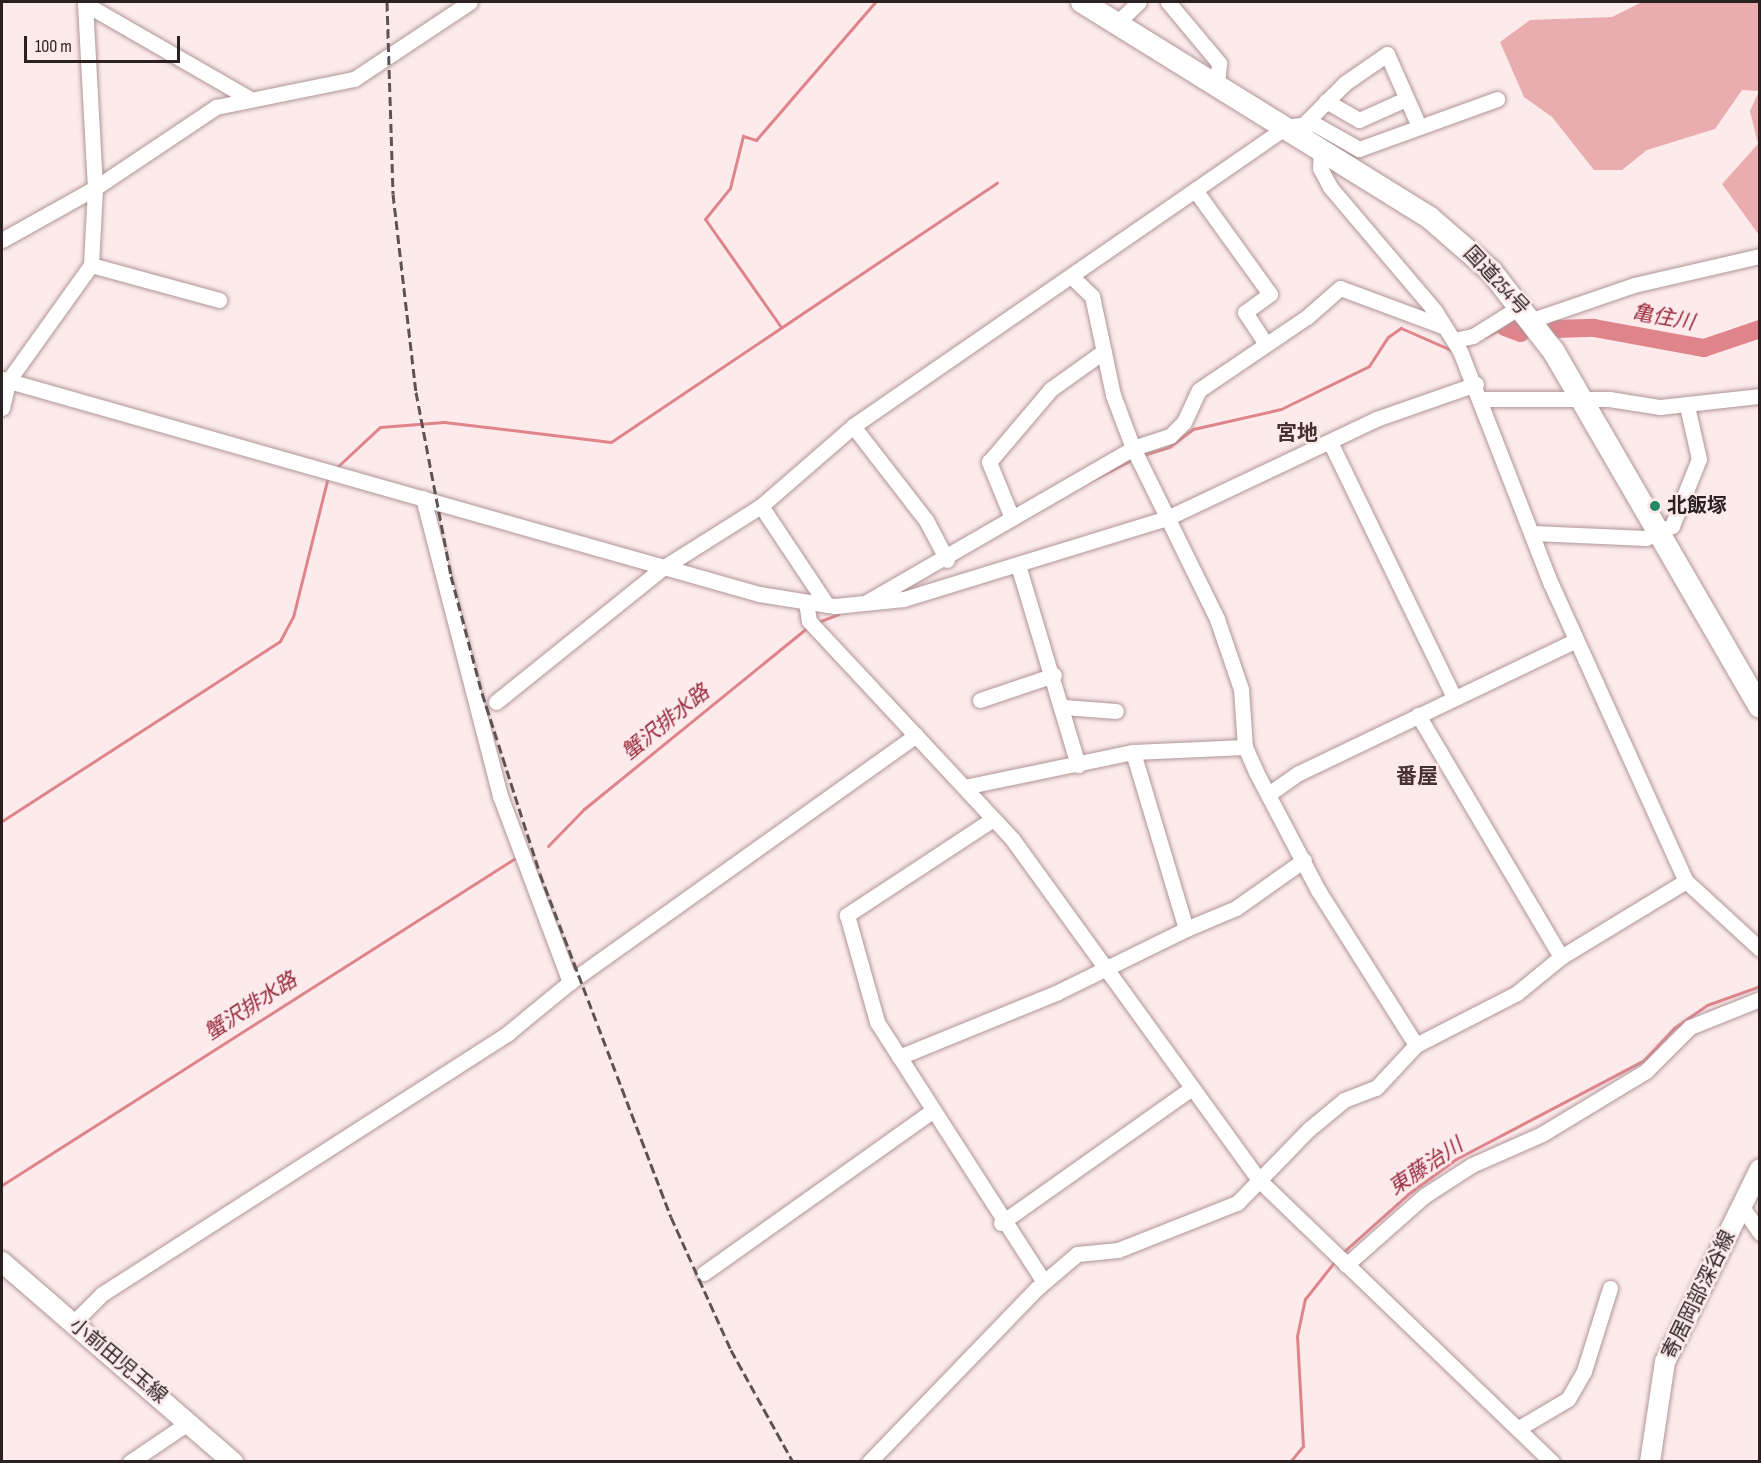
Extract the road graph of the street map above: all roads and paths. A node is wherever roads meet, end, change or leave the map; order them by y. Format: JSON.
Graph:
{"nodes":[{"id":1,"x":470,"y":2,"type":"edge"},
{"id":2,"x":1082,"y":2,"type":"edge"},
{"id":3,"x":1139,"y":2,"type":"edge"},
{"id":4,"x":1168,"y":2,"type":"edge"},
{"id":5,"x":86,"y":3,"type":"edge"},
{"id":6,"x":1118,"y":22,"type":"junction"},
{"id":7,"x":1217,"y":84,"type":"junction"},
{"id":8,"x":247,"y":97,"type":"junction"},
{"id":9,"x":1406,"y":99,"type":"junction"},
{"id":10,"x":1497,"y":99,"type":"dead end"},
{"id":11,"x":1326,"y":101,"type":"junction"},
{"id":12,"x":1296,"y":124,"type":"junction"},
{"id":13,"x":1418,"y":124,"type":"junction"},
{"id":14,"x":1321,"y":149,"type":"junction"},
{"id":15,"x":95,"y":188,"type":"junction"},
{"id":16,"x":1195,"y":190,"type":"junction"},
{"id":17,"x":2,"y":240,"type":"edge"},
{"id":18,"x":1760,"y":256,"type":"edge"},
{"id":19,"x":92,"y":265,"type":"junction"},
{"id":20,"x":1072,"y":277,"type":"junction"},
{"id":21,"x":219,"y":300,"type":"dead end"},
{"id":22,"x":1527,"y":313,"type":"junction"},
{"id":23,"x":1445,"y":327,"type":"junction"},
{"id":24,"x":1454,"y":340,"type":"junction"},
{"id":25,"x":1265,"y":343,"type":"junction"},
{"id":26,"x":1104,"y":351,"type":"junction"},
{"id":27,"x":5,"y":380,"type":"edge"},
{"id":28,"x":1476,"y":384,"type":"junction"},
{"id":29,"x":1760,"y":396,"type":"edge"},
{"id":30,"x":1483,"y":399,"type":"junction"},
{"id":31,"x":1581,"y":399,"type":"junction"},
{"id":32,"x":1686,"y":406,"type":"junction"},
{"id":33,"x":2,"y":408,"type":"edge"},
{"id":34,"x":854,"y":426,"type":"junction"},
{"id":35,"x":1331,"y":444,"type":"junction"},
{"id":36,"x":1133,"y":448,"type":"junction"},
{"id":37,"x":423,"y":498,"type":"junction"},
{"id":38,"x":761,"y":506,"type":"junction"},
{"id":39,"x":1012,"y":518,"type":"junction"},
{"id":40,"x":1167,"y":518,"type":"junction"},
{"id":41,"x":1533,"y":533,"type":"junction"},
{"id":42,"x":1659,"y":534,"type":"junction"},
{"id":43,"x":947,"y":560,"type":"junction"},
{"id":44,"x":1018,"y":565,"type":"junction"},
{"id":45,"x":664,"y":567,"type":"junction"},
{"id":46,"x":806,"y":602,"type":"junction"},
{"id":47,"x":826,"y":605,"type":"junction"},
{"id":48,"x":862,"y":605,"type":"junction"},
{"id":49,"x":1576,"y":640,"type":"junction"},
{"id":50,"x":1054,"y":675,"type":"junction"},
{"id":51,"x":1454,"y":697,"type":"junction"},
{"id":52,"x":980,"y":700,"type":"dead end"},
{"id":53,"x":496,"y":702,"type":"dead end"},
{"id":54,"x":1064,"y":707,"type":"junction"},
{"id":55,"x":1760,"y":707,"type":"edge"},
{"id":56,"x":1116,"y":711,"type":"dead end"},
{"id":57,"x":1418,"y":715,"type":"junction"},
{"id":58,"x":916,"y":735,"type":"junction"},
{"id":59,"x":1245,"y":747,"type":"junction"},
{"id":60,"x":1133,"y":752,"type":"junction"},
{"id":61,"x":1078,"y":765,"type":"junction"},
{"id":62,"x":964,"y":787,"type":"junction"},
{"id":63,"x":1270,"y":793,"type":"junction"},
{"id":64,"x":993,"y":819,"type":"junction"},
{"id":65,"x":1304,"y":860,"type":"junction"},
{"id":66,"x":1686,"y":880,"type":"junction"},
{"id":67,"x":1186,"y":928,"type":"junction"},
{"id":68,"x":1760,"y":949,"type":"edge"},
{"id":69,"x":1561,"y":957,"type":"junction"},
{"id":70,"x":1102,"y":966,"type":"junction"},
{"id":71,"x":570,"y":982,"type":"junction"},
{"id":72,"x":1760,"y":999,"type":"edge"},
{"id":73,"x":1416,"y":1045,"type":"junction"},
{"id":74,"x":899,"y":1056,"type":"junction"},
{"id":75,"x":1192,"y":1088,"type":"junction"},
{"id":76,"x":932,"y":1111,"type":"junction"},
{"id":77,"x":1760,"y":1169,"type":"edge"},
{"id":78,"x":1261,"y":1182,"type":"junction"},
{"id":79,"x":1742,"y":1207,"type":"junction"},
{"id":80,"x":1001,"y":1223,"type":"junction"},
{"id":81,"x":1760,"y":1233,"type":"edge"},
{"id":82,"x":2,"y":1262,"type":"edge"},
{"id":83,"x":1346,"y":1265,"type":"junction"},
{"id":84,"x":704,"y":1273,"type":"dead end"},
{"id":85,"x":1044,"y":1282,"type":"junction"},
{"id":86,"x":1610,"y":1288,"type":"dead end"},
{"id":87,"x":73,"y":1323,"type":"junction"},
{"id":88,"x":189,"y":1422,"type":"junction"},
{"id":89,"x":1519,"y":1428,"type":"junction"},
{"id":90,"x":130,"y":1461,"type":"edge"},
{"id":91,"x":233,"y":1461,"type":"edge"},
{"id":92,"x":869,"y":1461,"type":"edge"},
{"id":93,"x":1552,"y":1461,"type":"edge"},
{"id":94,"x":1650,"y":1461,"type":"edge"}],
"edges":[{"from":1,"to":8,"type":"street"},
{"from":2,"to":6,"type":"highway","name":"国道254号"},
{"from":3,"to":6,"type":"street"},
{"from":4,"to":7,"type":"street"},
{"from":5,"to":8,"type":"street"},
{"from":5,"to":15,"type":"street"},
{"from":6,"to":7,"type":"highway","name":"国道254号"},
{"from":7,"to":12,"type":"highway","name":"国道254号"},
{"from":8,"to":15,"type":"street"},
{"from":9,"to":11,"type":"street"},
{"from":9,"to":11,"type":"street"},
{"from":9,"to":13,"type":"street"},
{"from":10,"to":13,"type":"street"},
{"from":11,"to":12,"type":"street"},
{"from":12,"to":13,"type":"street"},
{"from":12,"to":14,"type":"highway","name":"国道254号"},
{"from":12,"to":16,"type":"street"},
{"from":14,"to":22,"type":"highway","name":"国道254号"},
{"from":14,"to":23,"type":"street"},
{"from":15,"to":17,"type":"street"},
{"from":15,"to":19,"type":"street"},
{"from":16,"to":20,"type":"street"},
{"from":16,"to":25,"type":"street"},
{"from":18,"to":22,"type":"street"},
{"from":19,"to":21,"type":"street"},
{"from":19,"to":27,"type":"street"},
{"from":20,"to":26,"type":"street"},
{"from":20,"to":34,"type":"street"},
{"from":22,"to":24,"type":"street"},
{"from":22,"to":31,"type":"highway","name":"国道254号"},
{"from":23,"to":24,"type":"street"},
{"from":23,"to":25,"type":"street"},
{"from":24,"to":28,"type":"street"},
{"from":25,"to":36,"type":"street"},
{"from":26,"to":36,"type":"street"},
{"from":26,"to":39,"type":"street"},
{"from":27,"to":33,"type":"street"},
{"from":27,"to":37,"type":"street"},
{"from":28,"to":30,"type":"street"},
{"from":28,"to":35,"type":"street"},
{"from":29,"to":32,"type":"street"},
{"from":30,"to":31,"type":"street"},
{"from":30,"to":41,"type":"street"},
{"from":31,"to":32,"type":"street"},
{"from":31,"to":42,"type":"highway","name":"国道254号"},
{"from":32,"to":42,"type":"street"},
{"from":34,"to":38,"type":"street"},
{"from":34,"to":43,"type":"street"},
{"from":35,"to":40,"type":"street"},
{"from":35,"to":51,"type":"street"},
{"from":36,"to":39,"type":"street"},
{"from":36,"to":40,"type":"street"},
{"from":37,"to":45,"type":"street"},
{"from":37,"to":71,"type":"street"},
{"from":38,"to":45,"type":"street"},
{"from":38,"to":47,"type":"street"},
{"from":39,"to":43,"type":"street"},
{"from":40,"to":44,"type":"street"},
{"from":40,"to":59,"type":"street"},
{"from":41,"to":42,"type":"street"},
{"from":41,"to":49,"type":"street"},
{"from":42,"to":55,"type":"highway","name":"国道254号"},
{"from":43,"to":48,"type":"street"},
{"from":44,"to":48,"type":"street"},
{"from":44,"to":50,"type":"street"},
{"from":45,"to":46,"type":"street"},
{"from":45,"to":53,"type":"street"},
{"from":46,"to":47,"type":"street"},
{"from":46,"to":58,"type":"street"},
{"from":47,"to":48,"type":"street"},
{"from":49,"to":51,"type":"street"},
{"from":49,"to":66,"type":"street"},
{"from":50,"to":52,"type":"street"},
{"from":50,"to":54,"type":"street"},
{"from":51,"to":57,"type":"street"},
{"from":54,"to":56,"type":"street"},
{"from":54,"to":61,"type":"street"},
{"from":57,"to":63,"type":"street"},
{"from":57,"to":69,"type":"street"},
{"from":58,"to":62,"type":"street"},
{"from":58,"to":71,"type":"street"},
{"from":59,"to":60,"type":"street"},
{"from":59,"to":63,"type":"street"},
{"from":60,"to":61,"type":"street"},
{"from":60,"to":67,"type":"street"},
{"from":61,"to":62,"type":"street"},
{"from":62,"to":64,"type":"street"},
{"from":63,"to":65,"type":"street"},
{"from":64,"to":70,"type":"street"},
{"from":64,"to":74,"type":"street"},
{"from":65,"to":67,"type":"street"},
{"from":65,"to":73,"type":"street"},
{"from":66,"to":68,"type":"street"},
{"from":66,"to":69,"type":"street"},
{"from":67,"to":70,"type":"street"},
{"from":69,"to":73,"type":"street"},
{"from":70,"to":74,"type":"street"},
{"from":70,"to":75,"type":"street"},
{"from":71,"to":87,"type":"street"},
{"from":72,"to":83,"type":"street"},
{"from":73,"to":78,"type":"street"},
{"from":74,"to":76,"type":"street"},
{"from":75,"to":78,"type":"street"},
{"from":75,"to":80,"type":"street"},
{"from":76,"to":80,"type":"street"},
{"from":76,"to":84,"type":"street"},
{"from":77,"to":79,"type":"main road","name":"寄居岡部深谷線"},
{"from":78,"to":83,"type":"street"},
{"from":78,"to":85,"type":"street"},
{"from":79,"to":81,"type":"street"},
{"from":79,"to":94,"type":"main road","name":"寄居岡部深谷線"},
{"from":80,"to":85,"type":"street"},
{"from":82,"to":87,"type":"main road","name":"小前田児玉線"},
{"from":83,"to":89,"type":"street"},
{"from":85,"to":92,"type":"street"},
{"from":86,"to":89,"type":"street"},
{"from":87,"to":88,"type":"main road","name":"小前田児玉線"},
{"from":88,"to":90,"type":"street"},
{"from":88,"to":91,"type":"main road","name":"小前田児玉線"},
{"from":89,"to":93,"type":"street"}]}
